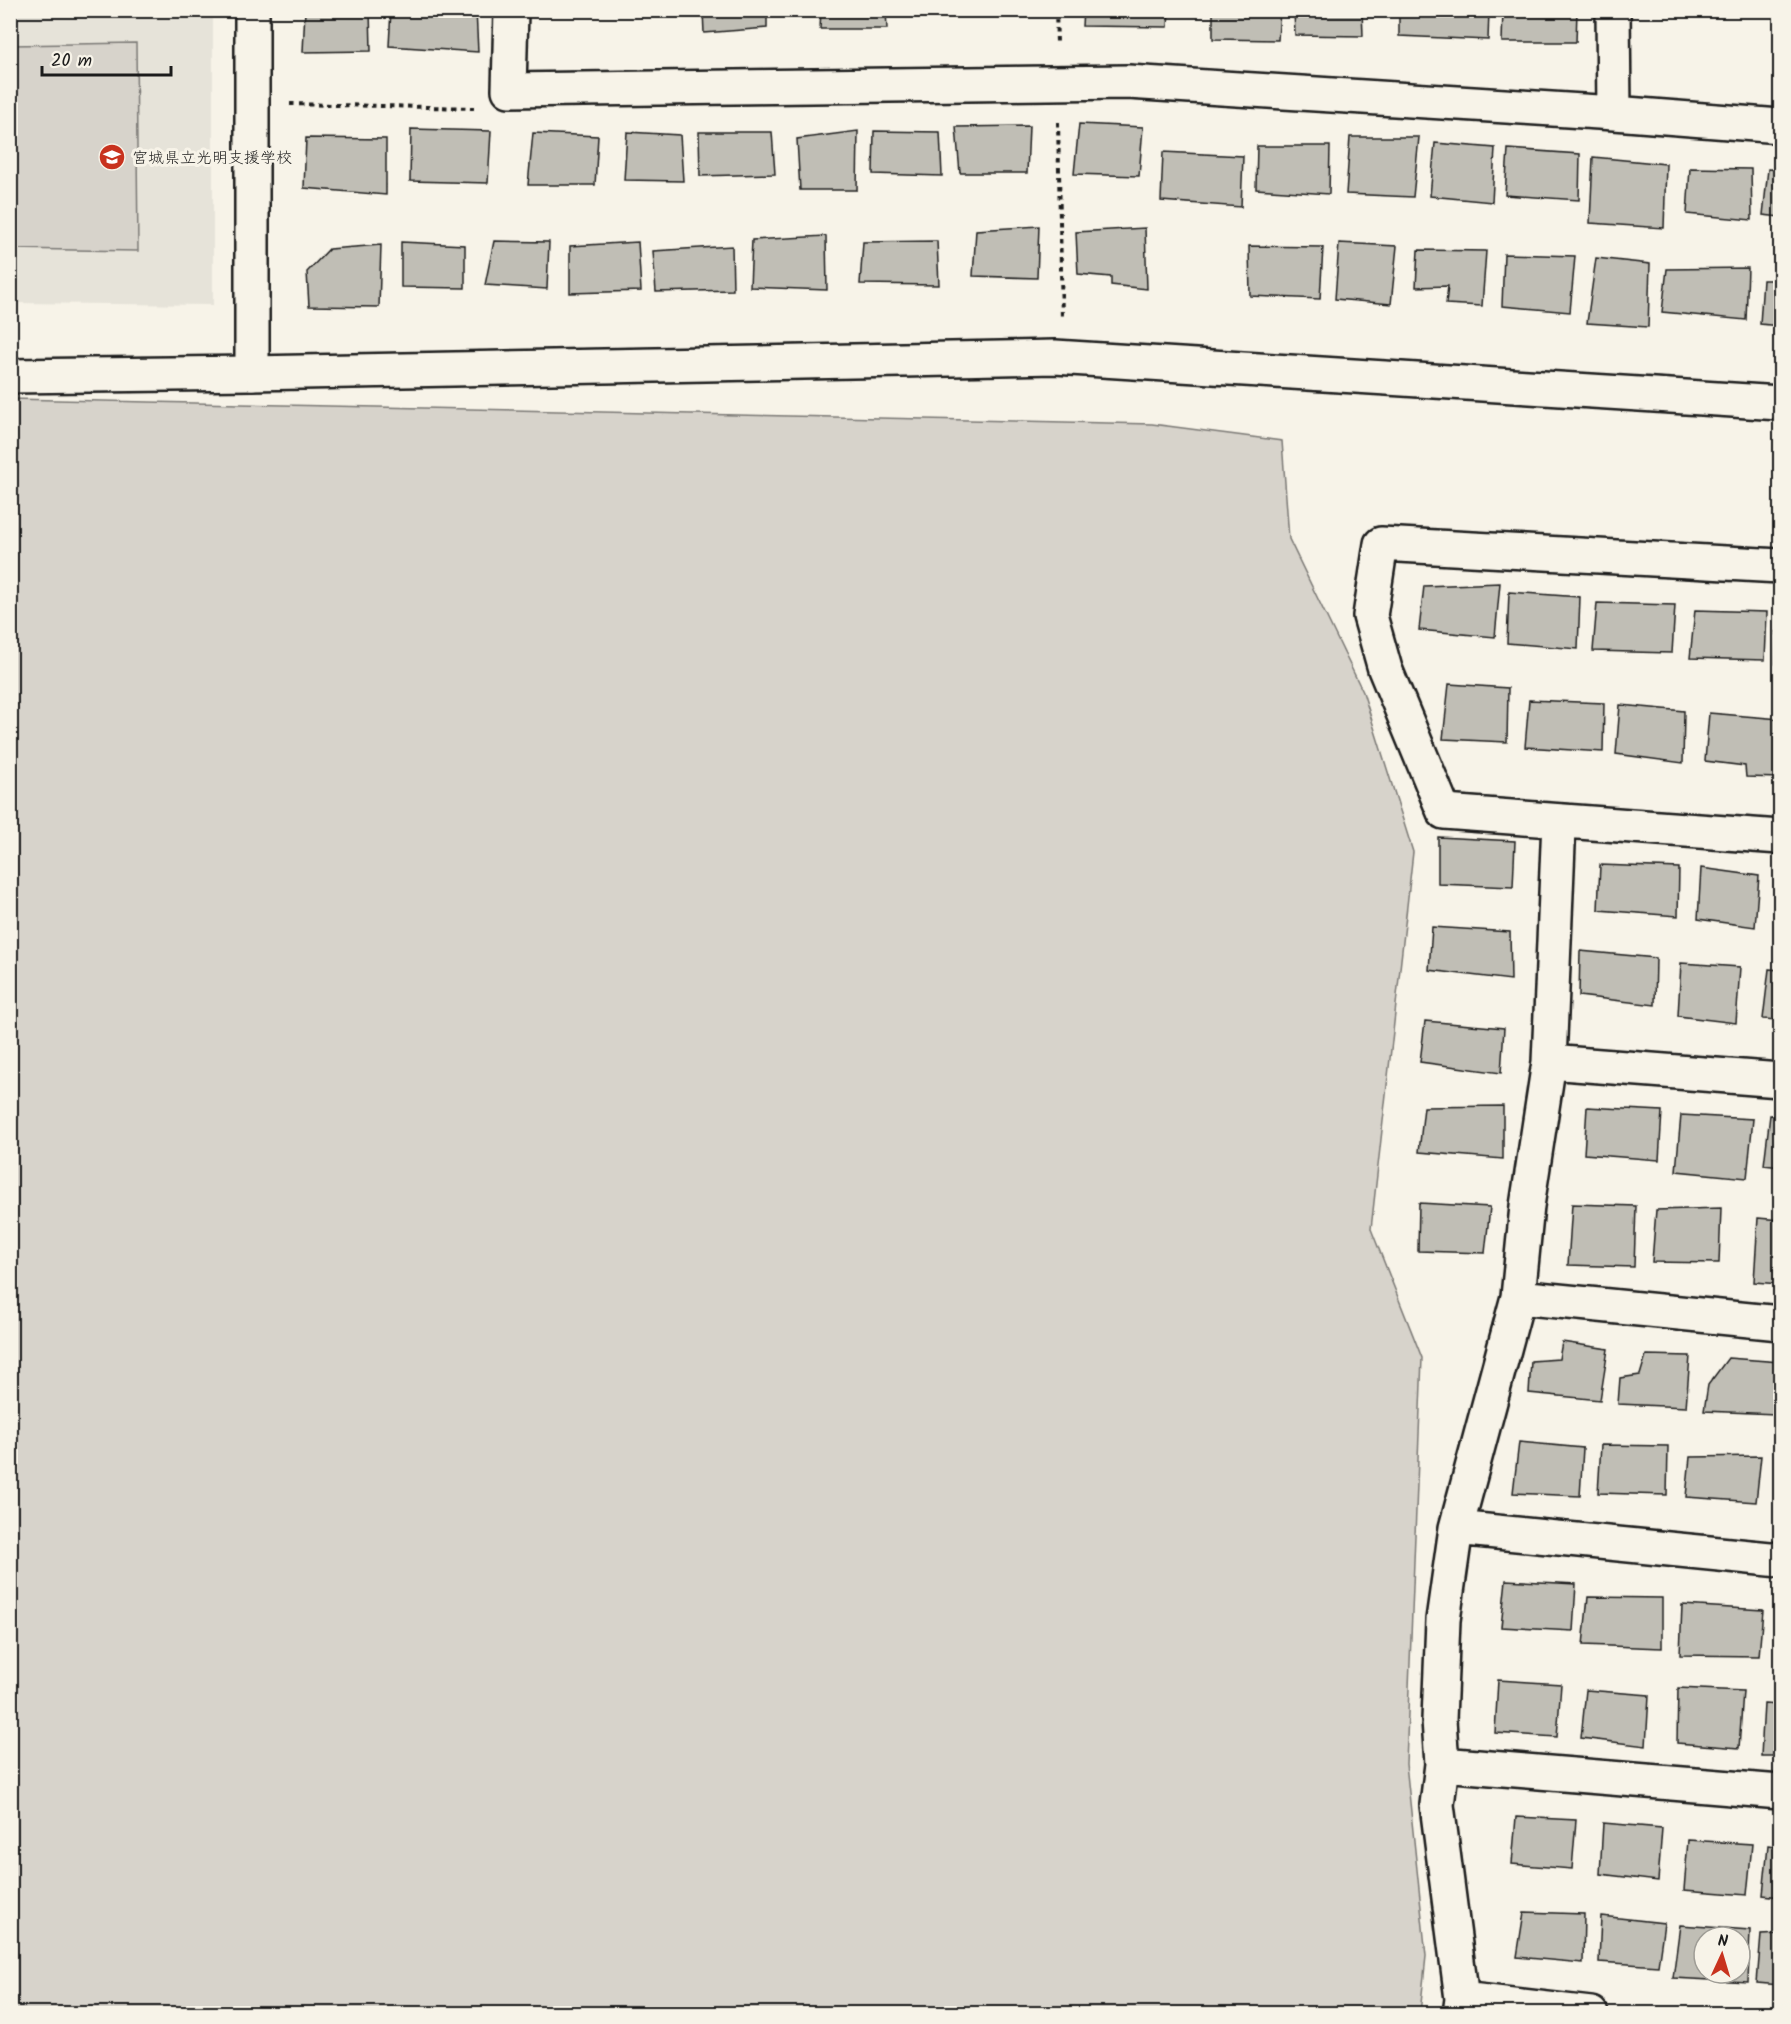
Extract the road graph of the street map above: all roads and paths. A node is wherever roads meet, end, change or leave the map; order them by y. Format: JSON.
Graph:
{"nodes":[{"id":1,"x":252,"y":10,"type":"edge"},
{"id":2,"x":511,"y":10,"type":"edge"},
{"id":3,"x":1056,"y":10,"type":"edge"},
{"id":4,"x":1613,"y":10,"type":"edge"},
{"id":5,"x":1057,"y":83,"type":"junction"},
{"id":6,"x":509,"y":90,"type":"junction"},
{"id":7,"x":252,"y":103,"type":"junction"},
{"id":8,"x":1614,"y":113,"type":"junction"},
{"id":9,"x":1780,"y":126,"type":"edge"},
{"id":10,"x":1062,"y":329,"type":"dead end"},
{"id":11,"x":252,"y":373,"type":"junction"},
{"id":12,"x":10,"y":376,"type":"edge"},
{"id":13,"x":1780,"y":403,"type":"edge"},
{"id":14,"x":1780,"y":566,"type":"edge"},
{"id":15,"x":1559,"y":821,"type":"junction"},
{"id":16,"x":1780,"y":837,"type":"edge"},
{"id":17,"x":1549,"y":1062,"type":"junction"},
{"id":18,"x":1780,"y":1080,"type":"edge"},
{"id":19,"x":1518,"y":1298,"type":"junction"},
{"id":20,"x":1780,"y":1323,"type":"edge"},
{"id":21,"x":1456,"y":1528,"type":"junction"},
{"id":22,"x":1780,"y":1560,"type":"edge"},
{"id":23,"x":1442,"y":1764,"type":"junction"},
{"id":24,"x":1780,"y":1792,"type":"edge"},
{"id":25,"x":1461,"y":2006,"type":"edge"},
{"id":26,"x":1591,"y":2013,"type":"edge"}],
"edges":[{"from":1,"to":7,"type":"street"},
{"from":2,"to":6,"type":"street"},
{"from":3,"to":5,"type":"path"},
{"from":4,"to":8,"type":"street"},
{"from":5,"to":6,"type":"street"},
{"from":5,"to":8,"type":"street"},
{"from":5,"to":10,"type":"path"},
{"from":6,"to":7,"type":"path"},
{"from":7,"to":11,"type":"street"},
{"from":8,"to":9,"type":"street"},
{"from":11,"to":12,"type":"street"},
{"from":11,"to":13,"type":"street"},
{"from":14,"to":15,"type":"street"},
{"from":15,"to":16,"type":"street"},
{"from":15,"to":17,"type":"street"},
{"from":17,"to":18,"type":"street"},
{"from":17,"to":19,"type":"street"},
{"from":19,"to":20,"type":"street"},
{"from":19,"to":21,"type":"street"},
{"from":21,"to":22,"type":"street"},
{"from":21,"to":23,"type":"street"},
{"from":23,"to":24,"type":"street"},
{"from":23,"to":25,"type":"street"},
{"from":25,"to":26,"type":"street"}]}
